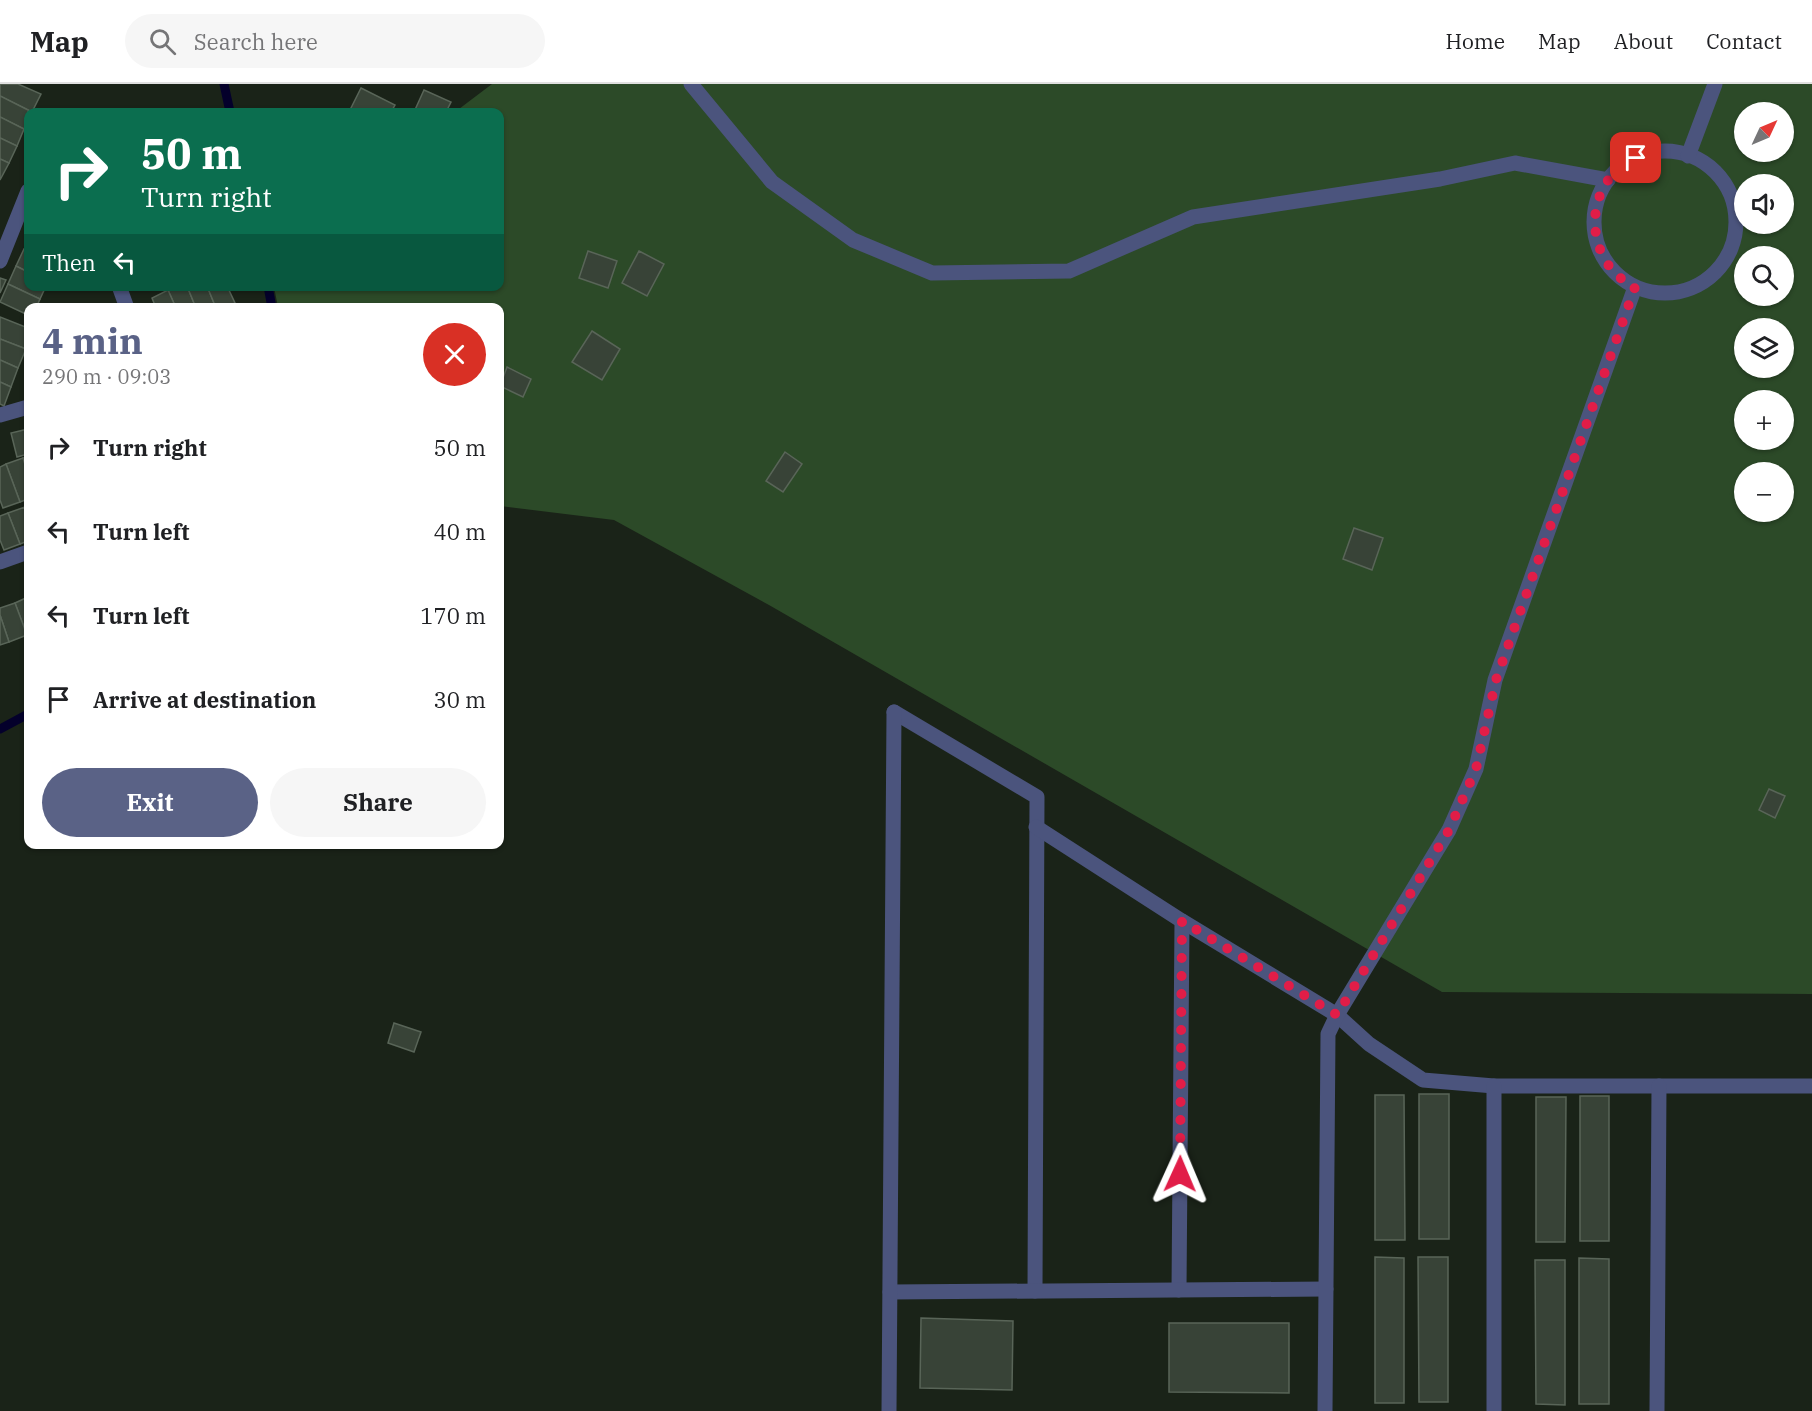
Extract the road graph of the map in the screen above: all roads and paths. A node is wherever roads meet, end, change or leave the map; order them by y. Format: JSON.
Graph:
{"nodes":[{"id":1,"x":691,"y":84,"type":"edge"},
{"id":2,"x":1715,"y":84,"type":"edge"},
{"id":3,"x":1688,"y":156,"type":"junction"},
{"id":4,"x":1608,"y":180,"type":"junction"},
{"id":5,"x":24,"y":201,"type":"edge"},
{"id":6,"x":0,"y":261,"type":"edge"},
{"id":7,"x":1635,"y":287,"type":"junction"},
{"id":8,"x":24,"y":408,"type":"edge"},
{"id":9,"x":0,"y":416,"type":"edge"},
{"id":10,"x":24,"y":553,"type":"edge"},
{"id":11,"x":0,"y":562,"type":"edge"},
{"id":12,"x":1036,"y":827,"type":"junction"},
{"id":13,"x":1182,"y":921,"type":"junction"},
{"id":14,"x":1337,"y":1015,"type":"junction"},
{"id":15,"x":1494,"y":1086,"type":"junction"},
{"id":16,"x":1659,"y":1086,"type":"junction"},
{"id":17,"x":1812,"y":1086,"type":"edge"},
{"id":18,"x":1326,"y":1289,"type":"junction"},
{"id":19,"x":1179,"y":1290,"type":"junction"},
{"id":20,"x":1035,"y":1291,"type":"junction"},
{"id":21,"x":890,"y":1292,"type":"junction"},
{"id":22,"x":889,"y":1411,"type":"edge"},
{"id":23,"x":1325,"y":1411,"type":"edge"},
{"id":24,"x":1494,"y":1411,"type":"edge"},
{"id":25,"x":1657,"y":1411,"type":"edge"}],
"edges":[{"from":1,"to":4,"type":"street"},
{"from":2,"to":3,"type":"street"},
{"from":3,"to":4,"type":"street"},
{"from":3,"to":7,"type":"street"},
{"from":4,"to":7,"type":"street"},
{"from":5,"to":6,"type":"street"},
{"from":7,"to":14,"type":"street"},
{"from":8,"to":9,"type":"street"},
{"from":10,"to":11,"type":"street"},
{"from":12,"to":13,"type":"street"},
{"from":12,"to":20,"type":"street"},
{"from":12,"to":21,"type":"street"},
{"from":13,"to":14,"type":"street"},
{"from":13,"to":19,"type":"street"},
{"from":14,"to":15,"type":"street"},
{"from":14,"to":18,"type":"street"},
{"from":15,"to":16,"type":"street"},
{"from":15,"to":24,"type":"street"},
{"from":16,"to":17,"type":"street"},
{"from":16,"to":25,"type":"street"},
{"from":18,"to":19,"type":"street"},
{"from":18,"to":23,"type":"street"},
{"from":19,"to":20,"type":"street"},
{"from":20,"to":21,"type":"street"},
{"from":21,"to":22,"type":"street"}]}
